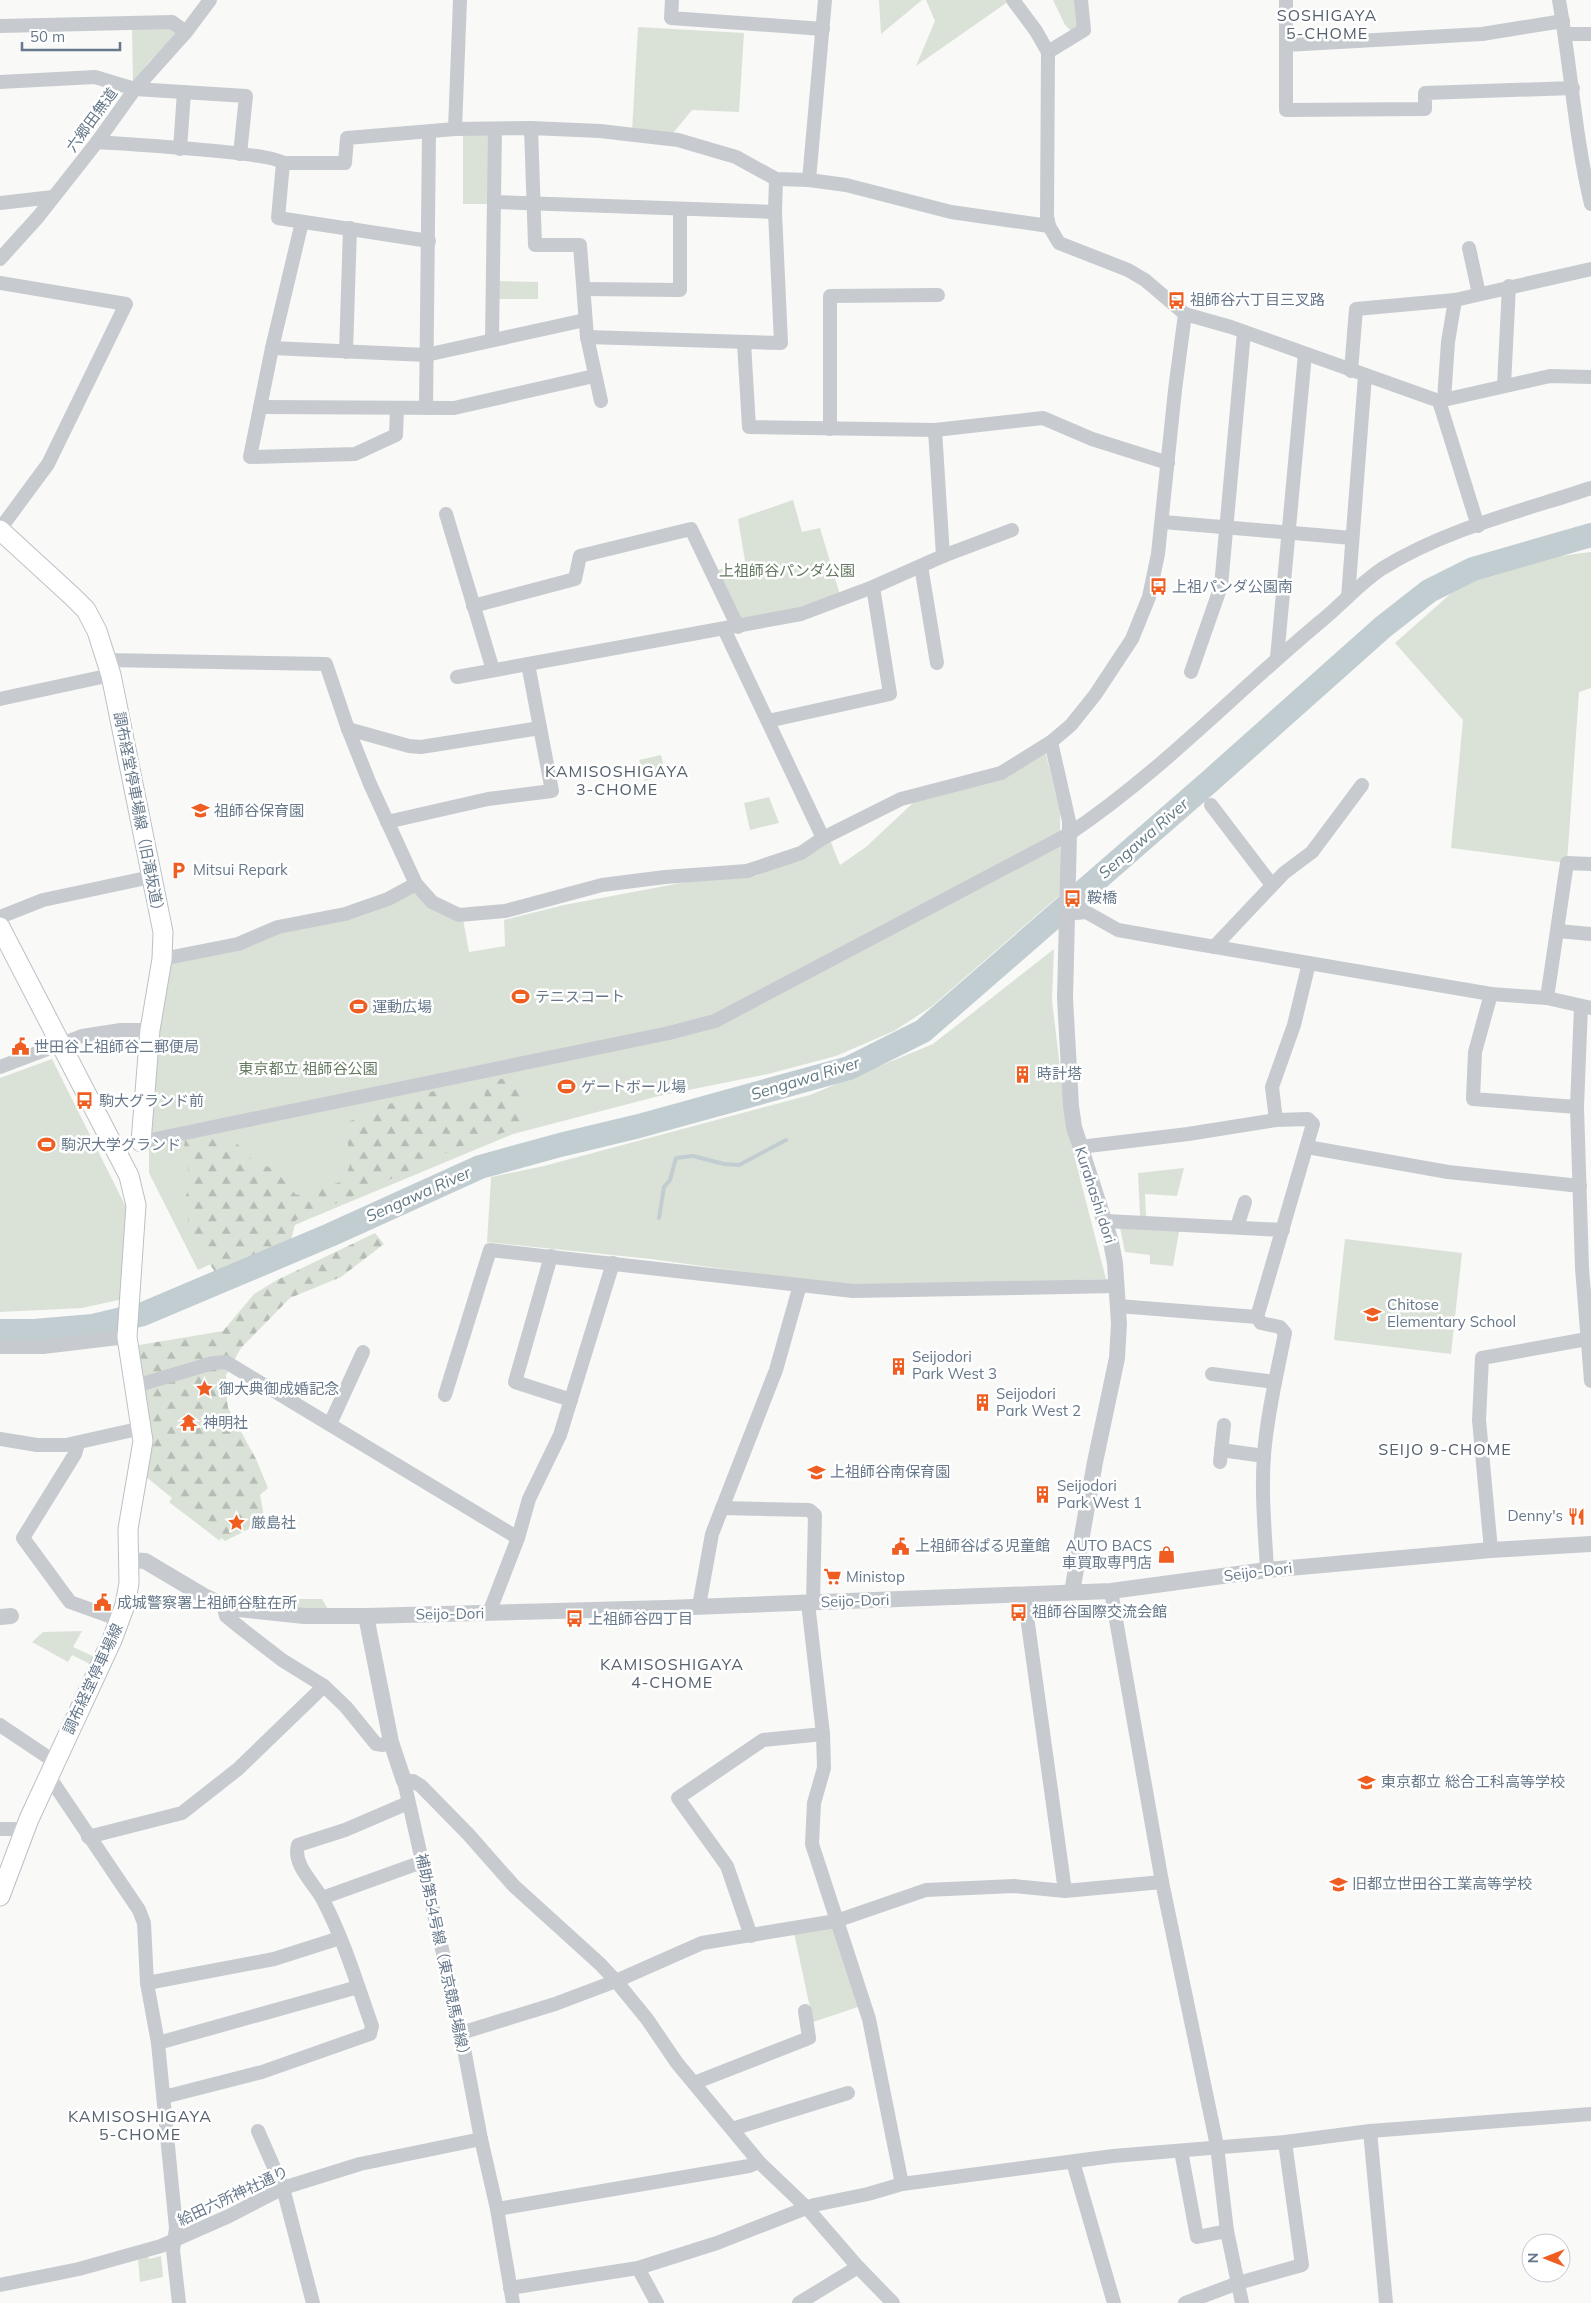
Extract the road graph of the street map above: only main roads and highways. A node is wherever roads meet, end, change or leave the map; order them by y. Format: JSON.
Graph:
{"nodes":[{"id":1,"x":0,"y":529,"type":"edge"},
{"id":2,"x":0,"y":927,"type":"edge"},
{"id":3,"x":141,"y":1142,"type":"road end"},
{"id":4,"x":0,"y":1896,"type":"edge"}],
"edges":[{"from":1,"to":3,"type":"main road","name":"調布経堂停車場線（旧滝坂道）"},
{"from":2,"to":4,"type":"main road","name":"調布経堂停車場線"}]}
